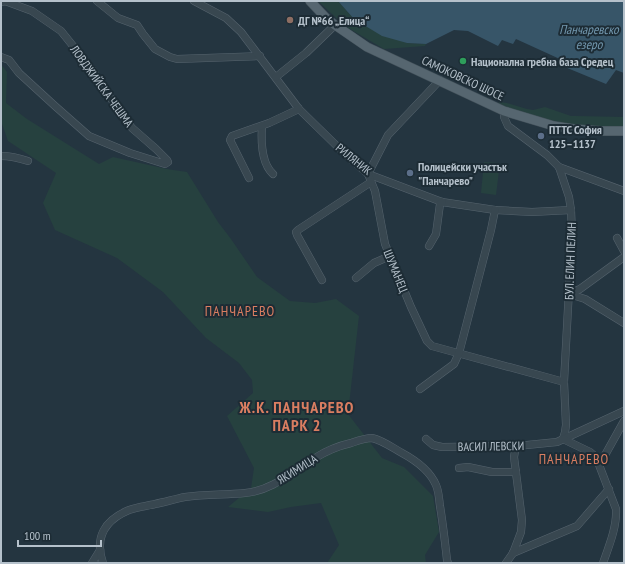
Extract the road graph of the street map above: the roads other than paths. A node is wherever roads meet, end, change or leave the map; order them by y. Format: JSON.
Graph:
{"nodes":[{"id":1,"x":96,"y":1,"type":"edge"},
{"id":2,"x":194,"y":1,"type":"edge"},
{"id":3,"x":310,"y":1,"type":"edge"},
{"id":4,"x":1,"y":2,"type":"edge"},
{"id":5,"x":335,"y":25,"type":"junction"},
{"id":6,"x":260,"y":56,"type":"junction"},
{"id":7,"x":1,"y":57,"type":"edge"},
{"id":8,"x":276,"y":77,"type":"junction"},
{"id":9,"x":440,"y":80,"type":"junction"},
{"id":10,"x":299,"y":109,"type":"junction"},
{"id":11,"x":504,"y":111,"type":"junction"},
{"id":12,"x":262,"y":126,"type":"junction"},
{"id":13,"x":624,"y":131,"type":"edge"},
{"id":14,"x":1,"y":156,"type":"edge"},
{"id":15,"x":28,"y":161,"type":"dead end"},
{"id":16,"x":559,"y":166,"type":"junction"},
{"id":17,"x":273,"y":174,"type":"dead end"},
{"id":18,"x":368,"y":174,"type":"junction"},
{"id":19,"x":249,"y":178,"type":"dead end"},
{"id":20,"x":371,"y":182,"type":"junction"},
{"id":21,"x":624,"y":190,"type":"edge"},
{"id":22,"x":442,"y":202,"type":"junction"},
{"id":23,"x":495,"y":210,"type":"junction"},
{"id":24,"x":571,"y":210,"type":"junction"},
{"id":25,"x":617,"y":238,"type":"dead end"},
{"id":26,"x":429,"y":246,"type":"dead end"},
{"id":27,"x":624,"y":251,"type":"edge"},
{"id":28,"x":390,"y":256,"type":"junction"},
{"id":29,"x":624,"y":257,"type":"edge"},
{"id":30,"x":356,"y":278,"type":"dead end"},
{"id":31,"x":322,"y":280,"type":"dead end"},
{"id":32,"x":568,"y":294,"type":"junction"},
{"id":33,"x":624,"y":323,"type":"edge"},
{"id":34,"x":459,"y":353,"type":"junction"},
{"id":35,"x":564,"y":382,"type":"junction"},
{"id":36,"x":420,"y":389,"type":"dead end"},
{"id":37,"x":624,"y":411,"type":"edge"},
{"id":38,"x":624,"y":421,"type":"edge"},
{"id":39,"x":563,"y":438,"type":"junction"},
{"id":40,"x":426,"y":439,"type":"dead end"},
{"id":41,"x":517,"y":446,"type":"junction"},
{"id":42,"x":600,"y":464,"type":"junction"},
{"id":43,"x":459,"y":468,"type":"dead end"},
{"id":44,"x":516,"y":472,"type":"junction"},
{"id":45,"x":609,"y":489,"type":"junction"},
{"id":46,"x":100,"y":550,"type":"junction"},
{"id":47,"x":513,"y":553,"type":"junction"},
{"id":48,"x":92,"y":563,"type":"edge"},
{"id":49,"x":103,"y":563,"type":"edge"},
{"id":50,"x":448,"y":563,"type":"edge"},
{"id":51,"x":506,"y":563,"type":"edge"},
{"id":52,"x":603,"y":563,"type":"edge"}],
"edges":[{"from":1,"to":6,"type":"street"},
{"from":2,"to":6,"type":"street","name":"РИЛЯНИК"},
{"from":3,"to":5,"type":"main road","name":"САМОКОВСКО ШОСЕ"},
{"from":4,"to":7,"type":"street","name":"ЛОВДЖИЙСКА ЧЕШМА"},
{"from":5,"to":8,"type":"street"},
{"from":5,"to":9,"type":"main road","name":"САМОКОВСКО ШОСЕ"},
{"from":6,"to":8,"type":"street","name":"РИЛЯНИК"},
{"from":8,"to":10,"type":"street","name":"РИЛЯНИК"},
{"from":9,"to":11,"type":"main road","name":"САМОКОВСКО ШОСЕ"},
{"from":9,"to":18,"type":"street"},
{"from":10,"to":12,"type":"street"},
{"from":10,"to":18,"type":"street","name":"РИЛЯНИК"},
{"from":11,"to":13,"type":"main road","name":"САМОКОВСКО ШОСЕ"},
{"from":11,"to":16,"type":"street"},
{"from":12,"to":17,"type":"street"},
{"from":12,"to":19,"type":"street"},
{"from":14,"to":15,"type":"street"},
{"from":16,"to":21,"type":"street"},
{"from":16,"to":24,"type":"street","name":"БУЛ. ЕЛИН ПЕЛИН"},
{"from":18,"to":20,"type":"street","name":"ШУМАНЕЦ"},
{"from":18,"to":22,"type":"street","name":"РИЛЯНИК"},
{"from":20,"to":28,"type":"street","name":"ШУМАНЕЦ"},
{"from":20,"to":31,"type":"street"},
{"from":22,"to":23,"type":"street","name":"РИЛЯНИК"},
{"from":22,"to":26,"type":"street"},
{"from":23,"to":24,"type":"street","name":"РИЛЯНИК"},
{"from":23,"to":34,"type":"street"},
{"from":24,"to":32,"type":"street","name":"БУЛ. ЕЛИН ПЕЛИН"},
{"from":25,"to":27,"type":"street"},
{"from":28,"to":30,"type":"street"},
{"from":28,"to":34,"type":"street","name":"ШУМАНЕЦ"},
{"from":29,"to":32,"type":"street"},
{"from":32,"to":33,"type":"street"},
{"from":32,"to":35,"type":"street","name":"БУЛ. ЕЛИН ПЕЛИН"},
{"from":34,"to":35,"type":"street","name":"ШУМАНЕЦ"},
{"from":34,"to":36,"type":"street"},
{"from":35,"to":39,"type":"street","name":"БУЛ. ЕЛИН ПЕЛИН"},
{"from":37,"to":39,"type":"street","name":"ВАСИЛ ЛЕВСКИ"},
{"from":38,"to":42,"type":"street"},
{"from":39,"to":41,"type":"street","name":"ВАСИЛ ЛЕВСКИ"},
{"from":39,"to":42,"type":"street"},
{"from":40,"to":41,"type":"street","name":"ВАСИЛ ЛЕВСКИ"},
{"from":41,"to":44,"type":"street"},
{"from":42,"to":45,"type":"street"},
{"from":43,"to":44,"type":"street"},
{"from":44,"to":47,"type":"street"},
{"from":45,"to":47,"type":"street"},
{"from":45,"to":52,"type":"street"},
{"from":46,"to":48,"type":"street"},
{"from":46,"to":49,"type":"street","name":"ЯКИМИЦА"},
{"from":46,"to":50,"type":"street","name":"ЯКИМИЦА"},
{"from":47,"to":51,"type":"street"}]}
